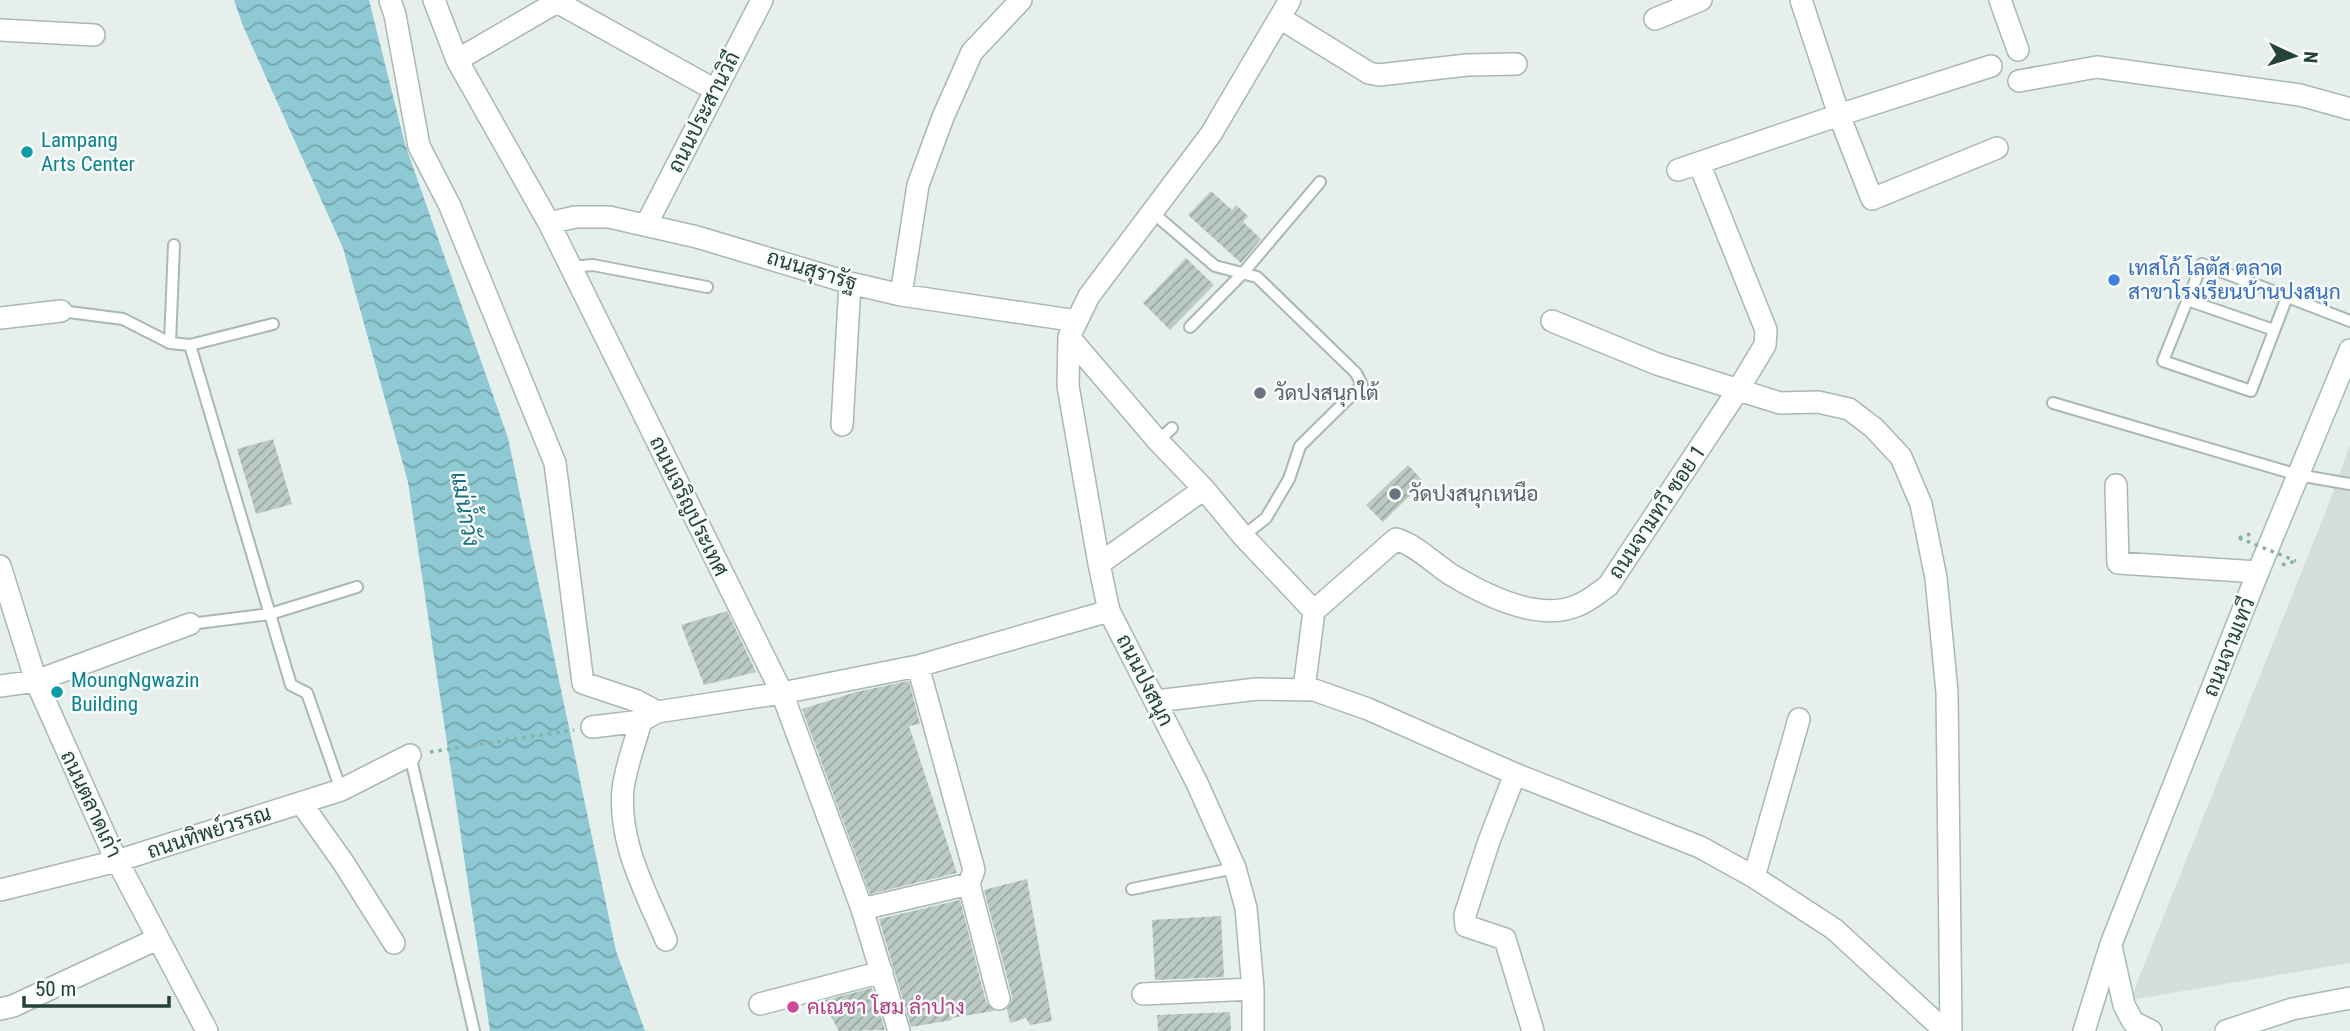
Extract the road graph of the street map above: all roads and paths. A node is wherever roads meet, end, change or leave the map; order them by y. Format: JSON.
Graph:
{"nodes":[{"id":1,"x":390,"y":0,"type":"edge"},
{"id":2,"x":434,"y":0,"type":"edge"},
{"id":3,"x":762,"y":0,"type":"edge"},
{"id":4,"x":1021,"y":0,"type":"edge"},
{"id":5,"x":1701,"y":0,"type":"edge"},
{"id":6,"x":1801,"y":0,"type":"edge"},
{"id":7,"x":2000,"y":0,"type":"edge"},
{"id":8,"x":1285,"y":9,"type":"edge"},
{"id":9,"x":1655,"y":19,"type":"dead end"},
{"id":10,"x":0,"y":30,"type":"edge"},
{"id":11,"x":94,"y":35,"type":"dead end"},
{"id":12,"x":2018,"y":50,"type":"dead end"},
{"id":13,"x":457,"y":60,"type":"junction"},
{"id":14,"x":1516,"y":64,"type":"dead end"},
{"id":15,"x":1991,"y":66,"type":"dead end"},
{"id":16,"x":2019,"y":81,"type":"dead end"},
{"id":17,"x":715,"y":89,"type":"junction"},
{"id":18,"x":2350,"y":109,"type":"edge"},
{"id":19,"x":1839,"y":115,"type":"junction"},
{"id":20,"x":1997,"y":148,"type":"dead end"},
{"id":21,"x":1320,"y":182,"type":"dead end"},
{"id":22,"x":1152,"y":212,"type":"junction"},
{"id":23,"x":549,"y":223,"type":"junction"},
{"id":24,"x":646,"y":225,"type":"junction"},
{"id":25,"x":174,"y":246,"type":"dead end"},
{"id":26,"x":571,"y":267,"type":"junction"},
{"id":27,"x":1243,"y":273,"type":"junction"},
{"id":28,"x":850,"y":282,"type":"junction"},
{"id":29,"x":707,"y":287,"type":"dead end"},
{"id":30,"x":901,"y":295,"type":"junction"},
{"id":31,"x":2287,"y":297,"type":"junction"},
{"id":32,"x":2187,"y":300,"type":"junction"},
{"id":33,"x":61,"y":311,"type":"joint"},
{"id":34,"x":0,"y":318,"type":"edge"},
{"id":35,"x":1552,"y":321,"type":"dead end"},
{"id":36,"x":2350,"y":321,"type":"edge"},
{"id":37,"x":273,"y":324,"type":"dead end"},
{"id":38,"x":1190,"y":327,"type":"dead end"},
{"id":39,"x":1073,"y":329,"type":"junction"},
{"id":40,"x":2274,"y":331,"type":"junction"},
{"id":41,"x":170,"y":343,"type":"junction"},
{"id":42,"x":190,"y":345,"type":"junction"},
{"id":43,"x":2350,"y":350,"type":"edge"},
{"id":44,"x":1738,"y":390,"type":"junction"},
{"id":45,"x":2053,"y":402,"type":"dead end"},
{"id":46,"x":842,"y":425,"type":"dead end"},
{"id":47,"x":2298,"y":475,"type":"junction"},
{"id":48,"x":2350,"y":484,"type":"edge"},
{"id":49,"x":2116,"y":485,"type":"dead end"},
{"id":50,"x":1204,"y":489,"type":"junction"},
{"id":51,"x":1243,"y":536,"type":"junction"},
{"id":52,"x":2239,"y":538,"type":"dead end"},
{"id":53,"x":2296,"y":561,"type":"dead end"},
{"id":54,"x":1099,"y":564,"type":"junction"},
{"id":55,"x":0,"y":566,"type":"edge"},
{"id":56,"x":2258,"y":572,"type":"junction"},
{"id":57,"x":357,"y":587,"type":"dead end"},
{"id":58,"x":1109,"y":611,"type":"junction"},
{"id":59,"x":1314,"y":611,"type":"junction"},
{"id":60,"x":270,"y":614,"type":"junction"},
{"id":61,"x":190,"y":624,"type":"joint"},
{"id":62,"x":918,"y":666,"type":"junction"},
{"id":63,"x":36,"y":681,"type":"junction"},
{"id":64,"x":0,"y":686,"type":"edge"},
{"id":65,"x":1304,"y":690,"type":"junction"},
{"id":66,"x":782,"y":693,"type":"junction"},
{"id":67,"x":1156,"y":701,"type":"junction"},
{"id":68,"x":649,"y":716,"type":"junction"},
{"id":69,"x":1799,"y":719,"type":"dead end"},
{"id":70,"x":592,"y":727,"type":"joint"},
{"id":71,"x":411,"y":755,"type":"junction"},
{"id":72,"x":1515,"y":774,"type":"junction"},
{"id":73,"x":341,"y":790,"type":"junction"},
{"id":74,"x":301,"y":803,"type":"junction"},
{"id":75,"x":117,"y":861,"type":"junction"},
{"id":76,"x":1235,"y":867,"type":"junction"},
{"id":77,"x":1754,"y":877,"type":"junction"},
{"id":78,"x":969,"y":884,"type":"junction"},
{"id":79,"x":1132,"y":889,"type":"dead end"},
{"id":80,"x":0,"y":890,"type":"edge"},
{"id":81,"x":862,"y":909,"type":"junction"},
{"id":82,"x":157,"y":939,"type":"junction"},
{"id":83,"x":666,"y":940,"type":"dead end"},
{"id":84,"x":394,"y":943,"type":"dead end"},
{"id":85,"x":2111,"y":944,"type":"junction"},
{"id":86,"x":882,"y":972,"type":"junction"},
{"id":87,"x":1253,"y":989,"type":"junction"},
{"id":88,"x":1143,"y":994,"type":"dead end"},
{"id":89,"x":2350,"y":998,"type":"edge"},
{"id":90,"x":999,"y":999,"type":"dead end"},
{"id":91,"x":760,"y":1004,"type":"dead end"},
{"id":92,"x":0,"y":1009,"type":"edge"},
{"id":93,"x":207,"y":1031,"type":"edge"},
{"id":94,"x":474,"y":1031,"type":"edge"},
{"id":95,"x":900,"y":1031,"type":"edge"},
{"id":96,"x":1253,"y":1031,"type":"edge"},
{"id":97,"x":1533,"y":1031,"type":"edge"},
{"id":98,"x":1945,"y":1031,"type":"edge"},
{"id":99,"x":1951,"y":1031,"type":"edge"},
{"id":100,"x":2084,"y":1031,"type":"edge"},
{"id":101,"x":2151,"y":1031,"type":"edge"},
{"id":102,"x":2226,"y":1031,"type":"edge"}],
"edges":[{"from":1,"to":68,"type":"street"},
{"from":2,"to":13,"type":"street","name":"ถนนเจริญประเทศ"},
{"from":3,"to":17,"type":"street","name":"ถนนประสานวิถี"},
{"from":4,"to":30,"type":"street"},
{"from":5,"to":9,"type":"street"},
{"from":6,"to":19,"type":"street"},
{"from":7,"to":12,"type":"street"},
{"from":8,"to":14,"type":"street"},
{"from":8,"to":22,"type":"street"},
{"from":10,"to":11,"type":"street"},
{"from":13,"to":17,"type":"street"},
{"from":13,"to":23,"type":"street","name":"ถนนเจริญประเทศ"},
{"from":15,"to":19,"type":"street"},
{"from":16,"to":18,"type":"street"},
{"from":17,"to":24,"type":"street","name":"ถนนประสานวิถี"},
{"from":19,"to":20,"type":"street"},
{"from":19,"to":44,"type":"street","name":"ถนนจามทวี ซอย 1"},
{"from":21,"to":27,"type":"lane"},
{"from":22,"to":27,"type":"lane"},
{"from":22,"to":39,"type":"street"},
{"from":23,"to":24,"type":"street","name":"ถนนสุรารัฐ"},
{"from":23,"to":26,"type":"street","name":"ถนนเจริญประเทศ"},
{"from":24,"to":28,"type":"street","name":"ถนนสุรารัฐ"},
{"from":25,"to":41,"type":"lane"},
{"from":26,"to":29,"type":"lane"},
{"from":26,"to":66,"type":"street","name":"ถนนเจริญประเทศ"},
{"from":27,"to":38,"type":"lane"},
{"from":27,"to":51,"type":"lane"},
{"from":28,"to":30,"type":"street","name":"ถนนสุรารัฐ"},
{"from":28,"to":46,"type":"street"},
{"from":30,"to":39,"type":"street","name":"ถนนสุรารัฐ"},
{"from":31,"to":32,"type":"lane"},
{"from":31,"to":36,"type":"lane"},
{"from":31,"to":40,"type":"lane"},
{"from":32,"to":40,"type":"lane"},
{"from":32,"to":40,"type":"lane"},
{"from":33,"to":34,"type":"street"},
{"from":33,"to":41,"type":"lane"},
{"from":35,"to":44,"type":"street"},
{"from":37,"to":42,"type":"lane"},
{"from":39,"to":50,"type":"street"},
{"from":39,"to":54,"type":"street","name":"ถนนปงสนุก"},
{"from":41,"to":42,"type":"lane"},
{"from":42,"to":60,"type":"lane"},
{"from":43,"to":47,"type":"street","name":"ถนนจามเทวี"},
{"from":44,"to":59,"type":"street","name":"ถนนจามทวี ซอย 1"},
{"from":44,"to":99,"type":"street"},
{"from":45,"to":47,"type":"lane"},
{"from":47,"to":48,"type":"lane"},
{"from":47,"to":56,"type":"street","name":"ถนนจามเทวี"},
{"from":49,"to":56,"type":"street"},
{"from":50,"to":51,"type":"street"},
{"from":50,"to":54,"type":"street"},
{"from":51,"to":59,"type":"street"},
{"from":52,"to":53,"type":"path","bridge":true},
{"from":54,"to":58,"type":"street","name":"ถนนปงสนุก"},
{"from":55,"to":63,"type":"street","name":"ถนนตลาดเก่า"},
{"from":56,"to":85,"type":"street","name":"ถนนจามเทวี"},
{"from":57,"to":60,"type":"lane"},
{"from":58,"to":62,"type":"street"},
{"from":58,"to":67,"type":"street","name":"ถนนปงสนุก"},
{"from":59,"to":65,"type":"street"},
{"from":60,"to":61,"type":"lane"},
{"from":60,"to":73,"type":"lane"},
{"from":61,"to":63,"type":"street"},
{"from":62,"to":66,"type":"street"},
{"from":62,"to":78,"type":"street"},
{"from":63,"to":64,"type":"street"},
{"from":63,"to":75,"type":"street","name":"ถนนตลาดเก่า"},
{"from":65,"to":67,"type":"street"},
{"from":65,"to":72,"type":"street"},
{"from":66,"to":68,"type":"street"},
{"from":66,"to":81,"type":"street","name":"ถนนเจริญประเทศ"},
{"from":67,"to":76,"type":"street","name":"ถนนปงสนุก"},
{"from":68,"to":70,"type":"street"},
{"from":68,"to":83,"type":"street"},
{"from":69,"to":77,"type":"street"},
{"from":70,"to":71,"type":"path"},
{"from":71,"to":73,"type":"street","name":"ถนนทิพย์วรรณ"},
{"from":71,"to":94,"type":"lane"},
{"from":72,"to":77,"type":"street"},
{"from":72,"to":97,"type":"street"},
{"from":73,"to":74,"type":"street","name":"ถนนทิพย์วรรณ"},
{"from":74,"to":75,"type":"street","name":"ถนนทิพย์วรรณ"},
{"from":74,"to":84,"type":"street"},
{"from":75,"to":80,"type":"street","name":"ถนนทิพย์วรรณ"},
{"from":75,"to":82,"type":"street","name":"ถนนตลาดเก่า"},
{"from":76,"to":79,"type":"lane"},
{"from":76,"to":87,"type":"street","name":"ถนนปงสนุก"},
{"from":77,"to":98,"type":"street"},
{"from":78,"to":81,"type":"street"},
{"from":78,"to":90,"type":"street"},
{"from":81,"to":86,"type":"street","name":"ถนนเจริญประเทศ"},
{"from":82,"to":92,"type":"street"},
{"from":82,"to":93,"type":"street","name":"ถนนตลาดเก่า"},
{"from":85,"to":100,"type":"street","name":"ถนนจามเทวี"},
{"from":85,"to":101,"type":"street"},
{"from":86,"to":91,"type":"street"},
{"from":86,"to":95,"type":"street","name":"ถนนเจริญประเทศ"},
{"from":87,"to":88,"type":"street"},
{"from":87,"to":96,"type":"street","name":"ถนนปงสนุก"},
{"from":89,"to":102,"type":"street"}]}
